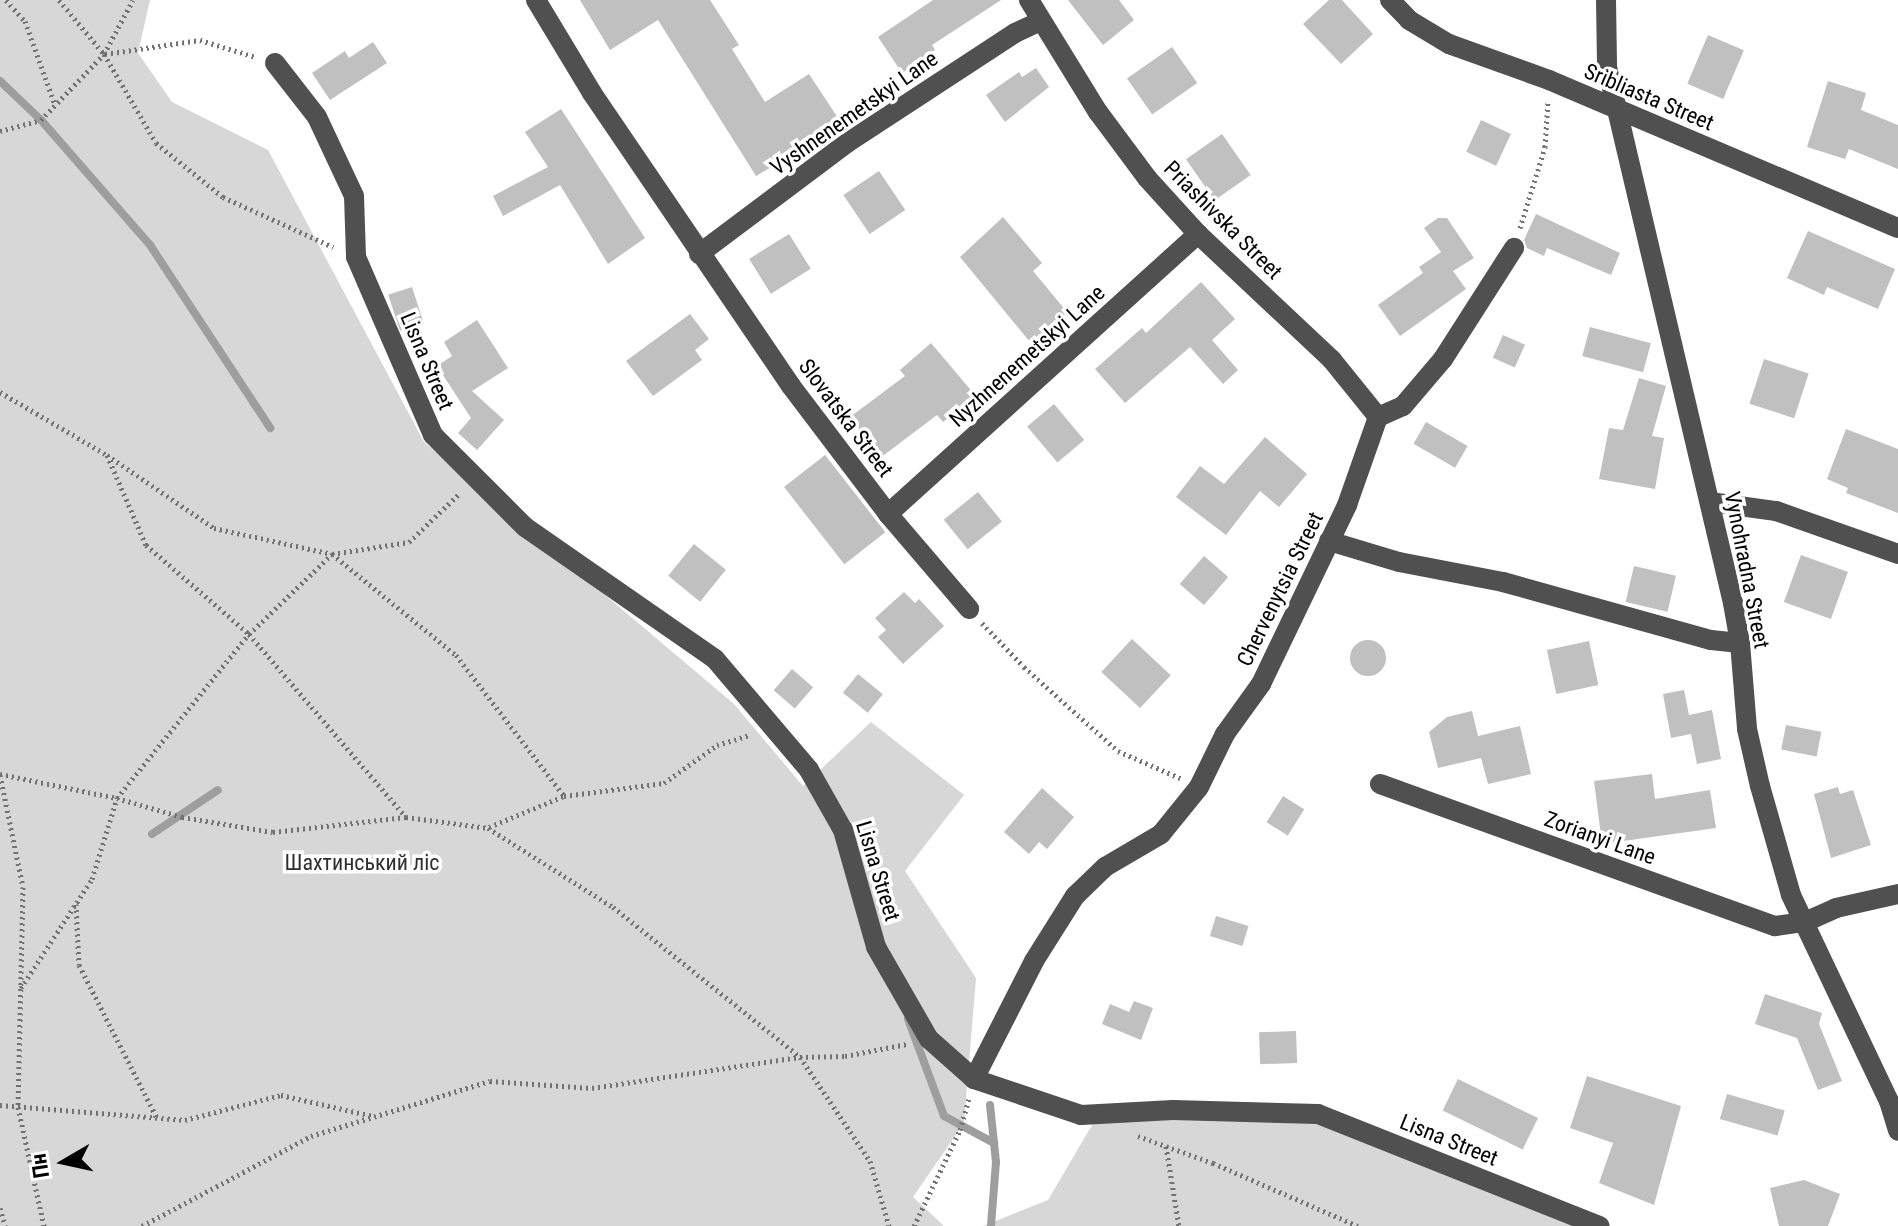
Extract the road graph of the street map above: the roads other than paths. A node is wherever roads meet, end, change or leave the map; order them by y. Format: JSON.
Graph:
{"nodes":[{"id":1,"x":536,"y":0,"type":"edge"},
{"id":2,"x":1029,"y":0,"type":"edge"},
{"id":3,"x":1390,"y":0,"type":"edge"},
{"id":4,"x":1606,"y":0,"type":"edge"},
{"id":5,"x":1041,"y":21,"type":"junction"},
{"id":6,"x":275,"y":63,"type":"road end"},
{"id":7,"x":1617,"y":110,"type":"junction"},
{"id":8,"x":1898,"y":228,"type":"edge"},
{"id":9,"x":1198,"y":234,"type":"junction"},
{"id":10,"x":1514,"y":248,"type":"road end"},
{"id":11,"x":699,"y":254,"type":"junction"},
{"id":12,"x":1378,"y":417,"type":"junction"},
{"id":13,"x":1710,"y":502,"type":"junction"},
{"id":14,"x":888,"y":514,"type":"junction"},
{"id":15,"x":1329,"y":541,"type":"junction"},
{"id":16,"x":1898,"y":554,"type":"edge"},
{"id":17,"x":969,"y":609,"type":"road end"},
{"id":18,"x":1740,"y":643,"type":"junction"},
{"id":19,"x":1380,"y":784,"type":"dead end"},
{"id":20,"x":1898,"y":894,"type":"edge"},
{"id":21,"x":1805,"y":922,"type":"junction"},
{"id":22,"x":974,"y":1079,"type":"junction"},
{"id":23,"x":1898,"y":1131,"type":"edge"},
{"id":24,"x":1600,"y":1226,"type":"edge"}],
"edges":[{"from":1,"to":11,"type":"street","name":"Slovatska Street"},
{"from":2,"to":5,"type":"street","name":"Priashivska Street"},
{"from":3,"to":7,"type":"street","name":"Sribliasta Street"},
{"from":4,"to":7,"type":"street","name":"Vynohradna Street"},
{"from":5,"to":9,"type":"street","name":"Priashivska Street"},
{"from":5,"to":11,"type":"street","name":"Vyshnenemetskyi Lane"},
{"from":6,"to":22,"type":"street","name":"Lisna Street"},
{"from":7,"to":8,"type":"street","name":"Sribliasta Street"},
{"from":7,"to":13,"type":"street","name":"Vynohradna Street"},
{"from":9,"to":12,"type":"street","name":"Priashivska Street"},
{"from":9,"to":14,"type":"street","name":"Nyzhnenemetskyi Lane"},
{"from":10,"to":12,"type":"street"},
{"from":11,"to":14,"type":"street","name":"Slovatska Street"},
{"from":12,"to":15,"type":"street","name":"Chervenytsia Street"},
{"from":13,"to":16,"type":"street"},
{"from":13,"to":18,"type":"street","name":"Vynohradna Street"},
{"from":14,"to":17,"type":"street","name":"Slovatska Street"},
{"from":15,"to":18,"type":"street"},
{"from":15,"to":22,"type":"street","name":"Chervenytsia Street"},
{"from":18,"to":21,"type":"street","name":"Vynohradna Street"},
{"from":19,"to":21,"type":"street","name":"Zorianyi Lane"},
{"from":20,"to":21,"type":"street"},
{"from":21,"to":23,"type":"street","name":"Vynohradna Street"},
{"from":22,"to":24,"type":"street","name":"Lisna Street"}]}
